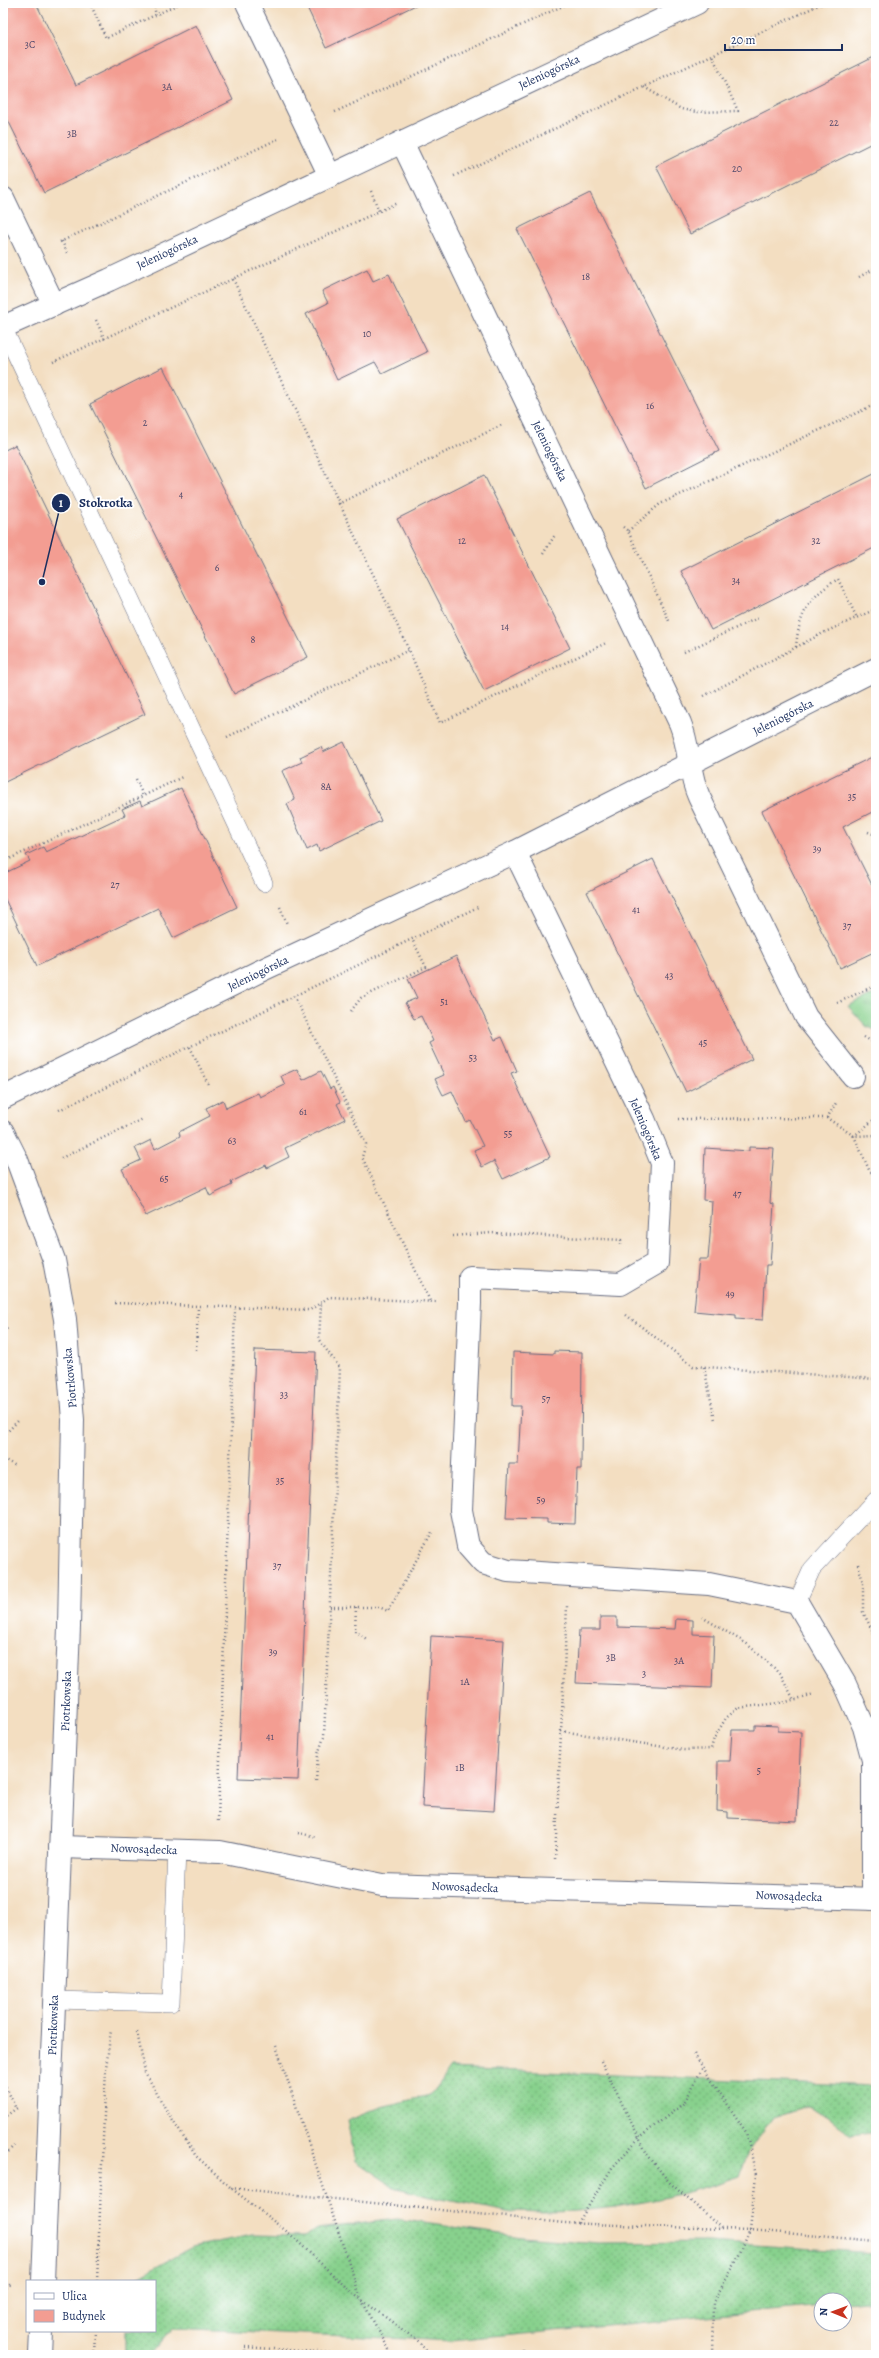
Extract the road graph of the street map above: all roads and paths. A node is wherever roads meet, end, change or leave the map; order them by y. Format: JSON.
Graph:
{"nodes":[{"id":1,"x":90,"y":3,"type":"edge"},
{"id":2,"x":153,"y":3,"type":"edge"},
{"id":3,"x":181,"y":3,"type":"edge"},
{"id":4,"x":247,"y":3,"type":"edge"},
{"id":5,"x":697,"y":3,"type":"edge"},
{"id":6,"x":823,"y":3,"type":"edge"},
{"id":7,"x":156,"y":15,"type":"junction"},
{"id":8,"x":712,"y":55,"type":"junction"},
{"id":9,"x":644,"y":87,"type":"junction"},
{"id":10,"x":402,"y":142,"type":"junction"},
{"id":11,"x":330,"y":176,"type":"junction"},
{"id":12,"x":425,"y":189,"type":"junction"},
{"id":13,"x":3,"y":198,"type":"edge"},
{"id":14,"x":876,"y":268,"type":"edge"},
{"id":15,"x":859,"y":277,"type":"dead end"},
{"id":16,"x":233,"y":279,"type":"junction"},
{"id":17,"x":54,"y":305,"type":"junction"},
{"id":18,"x":3,"y":327,"type":"edge"},
{"id":19,"x":48,"y":365,"type":"dead end"},
{"id":20,"x":876,"y":404,"type":"edge"},
{"id":21,"x":504,"y":424,"type":"dead end"},
{"id":22,"x":338,"y":504,"type":"junction"},
{"id":23,"x":628,"y":531,"type":"dead end"},
{"id":24,"x":555,"y":534,"type":"dead end"},
{"id":25,"x":543,"y":554,"type":"dead end"},
{"id":26,"x":876,"y":609,"type":"edge"},
{"id":27,"x":760,"y":617,"type":"dead end"},
{"id":28,"x":858,"y":618,"type":"junction"},
{"id":29,"x":606,"y":643,"type":"dead end"},
{"id":30,"x":796,"y":647,"type":"junction"},
{"id":31,"x":409,"y":650,"type":"junction"},
{"id":32,"x":684,"y":652,"type":"dead end"},
{"id":33,"x":876,"y":669,"type":"edge"},
{"id":34,"x":702,"y":702,"type":"dead end"},
{"id":35,"x":201,"y":749,"type":"junction"},
{"id":36,"x":690,"y":764,"type":"junction"},
{"id":37,"x":187,"y":775,"type":"dead end"},
{"id":38,"x":136,"y":779,"type":"dead end"},
{"id":39,"x":143,"y":796,"type":"junction"},
{"id":40,"x":868,"y":832,"type":"dead end"},
{"id":41,"x":876,"y":835,"type":"edge"},
{"id":42,"x":515,"y":852,"type":"junction"},
{"id":43,"x":3,"y":862,"type":"edge"},
{"id":44,"x":264,"y":883,"type":"dead end"},
{"id":45,"x":475,"y":909,"type":"dead end"},
{"id":46,"x":284,"y":916,"type":"dead end"},
{"id":47,"x":288,"y":924,"type":"dead end"},
{"id":48,"x":412,"y":939,"type":"junction"},
{"id":49,"x":876,"y":985,"type":"edge"},
{"id":50,"x":294,"y":996,"type":"junction"},
{"id":51,"x":350,"y":1011,"type":"dead end"},
{"id":52,"x":806,"y":1017,"type":"junction"},
{"id":53,"x":190,"y":1047,"type":"junction"},
{"id":54,"x":853,"y":1076,"type":"dead end"},
{"id":55,"x":209,"y":1086,"type":"dead end"},
{"id":56,"x":3,"y":1098,"type":"edge"},
{"id":57,"x":59,"y":1110,"type":"dead end"},
{"id":58,"x":876,"y":1118,"type":"edge"},
{"id":59,"x":143,"y":1119,"type":"dead end"},
{"id":60,"x":644,"y":1119,"type":"junction"},
{"id":61,"x":3,"y":1132,"type":"edge"},
{"id":62,"x":876,"y":1135,"type":"edge"},
{"id":63,"x":854,"y":1136,"type":"junction"},
{"id":64,"x":62,"y":1158,"type":"dead end"},
{"id":65,"x":876,"y":1172,"type":"edge"},
{"id":66,"x":453,"y":1236,"type":"dead end"},
{"id":67,"x":620,"y":1284,"type":"junction"},
{"id":68,"x":422,"y":1301,"type":"dead end"},
{"id":69,"x":430,"y":1302,"type":"dead end"},
{"id":70,"x":115,"y":1303,"type":"dead end"},
{"id":71,"x":321,"y":1303,"type":"junction"},
{"id":72,"x":198,"y":1307,"type":"junction"},
{"id":73,"x":235,"y":1309,"type":"junction"},
{"id":74,"x":8,"y":1328,"type":"dead end"},
{"id":75,"x":3,"y":1331,"type":"edge"},
{"id":76,"x":196,"y":1350,"type":"dead end"},
{"id":77,"x":704,"y":1367,"type":"junction"},
{"id":78,"x":876,"y":1379,"type":"edge"},
{"id":79,"x":715,"y":1420,"type":"dead end"},
{"id":80,"x":18,"y":1421,"type":"dead end"},
{"id":81,"x":3,"y":1436,"type":"edge"},
{"id":82,"x":3,"y":1459,"type":"edge"},
{"id":83,"x":16,"y":1466,"type":"dead end"},
{"id":84,"x":876,"y":1500,"type":"edge"},
{"id":85,"x":435,"y":1526,"type":"dead end"},
{"id":86,"x":856,"y":1560,"type":"dead end"},
{"id":87,"x":568,"y":1575,"type":"junction"},
{"id":88,"x":797,"y":1602,"type":"junction"},
{"id":89,"x":330,"y":1607,"type":"junction"},
{"id":90,"x":356,"y":1607,"type":"junction"},
{"id":91,"x":567,"y":1607,"type":"junction"},
{"id":92,"x":574,"y":1607,"type":"dead end"},
{"id":93,"x":698,"y":1616,"type":"dead end"},
{"id":94,"x":876,"y":1638,"type":"edge"},
{"id":95,"x":368,"y":1640,"type":"dead end"},
{"id":96,"x":819,"y":1692,"type":"dead end"},
{"id":97,"x":794,"y":1700,"type":"junction"},
{"id":98,"x":561,"y":1731,"type":"junction"},
{"id":99,"x":316,"y":1781,"type":"dead end"},
{"id":100,"x":210,"y":1822,"type":"dead end"},
{"id":101,"x":218,"y":1823,"type":"junction"},
{"id":102,"x":225,"y":1824,"type":"dead end"},
{"id":103,"x":294,"y":1832,"type":"dead end"},
{"id":104,"x":323,"y":1839,"type":"dead end"},
{"id":105,"x":60,"y":1846,"type":"junction"},
{"id":106,"x":177,"y":1850,"type":"junction"},
{"id":107,"x":546,"y":1859,"type":"dead end"},
{"id":108,"x":554,"y":1859,"type":"junction"},
{"id":109,"x":562,"y":1860,"type":"dead end"},
{"id":110,"x":874,"y":1899,"type":"edge"},
{"id":111,"x":55,"y":2000,"type":"junction"},
{"id":112,"x":115,"y":2001,"type":"junction"},
{"id":113,"x":137,"y":2002,"type":"junction"},
{"id":114,"x":276,"y":2046,"type":"dead end"},
{"id":115,"x":694,"y":2054,"type":"dead end"},
{"id":116,"x":601,"y":2062,"type":"dead end"},
{"id":117,"x":703,"y":2067,"type":"junction"},
{"id":118,"x":3,"y":2080,"type":"edge"},
{"id":119,"x":20,"y":2114,"type":"dead end"},
{"id":120,"x":639,"y":2138,"type":"junction"},
{"id":121,"x":231,"y":2188,"type":"junction"},
{"id":122,"x":327,"y":2198,"type":"junction"},
{"id":123,"x":578,"y":2223,"type":"junction"},
{"id":124,"x":721,"y":2229,"type":"junction"},
{"id":125,"x":750,"y":2230,"type":"junction"},
{"id":126,"x":876,"y":2241,"type":"edge"},
{"id":127,"x":43,"y":2280,"type":"edge"},
{"id":128,"x":97,"y":2280,"type":"edge"},
{"id":129,"x":361,"y":2299,"type":"junction"},
{"id":130,"x":41,"y":2332,"type":"edge"},
{"id":131,"x":95,"y":2332,"type":"edge"},
{"id":132,"x":522,"y":2349,"type":"dead end"},
{"id":133,"x":40,"y":2355,"type":"edge"},
{"id":134,"x":94,"y":2355,"type":"edge"},
{"id":135,"x":245,"y":2355,"type":"edge"},
{"id":136,"x":359,"y":2355,"type":"edge"},
{"id":137,"x":392,"y":2355,"type":"edge"},
{"id":138,"x":430,"y":2355,"type":"edge"},
{"id":139,"x":522,"y":2355,"type":"edge"},
{"id":140,"x":712,"y":2355,"type":"edge"}],
"edges":[{"from":1,"to":7,"type":"path"},
{"from":2,"to":7,"type":"path"},
{"from":3,"to":7,"type":"path"},
{"from":4,"to":11,"type":"street"},
{"from":5,"to":10,"type":"street","name":"Jeleniogórska"},
{"from":6,"to":8,"type":"path"},
{"from":8,"to":9,"type":"path"},
{"from":8,"to":9,"type":"path"},
{"from":9,"to":12,"type":"path"},
{"from":10,"to":11,"type":"street","name":"Jeleniogórska"},
{"from":10,"to":12,"type":"street","name":"Jeleniogórska"},
{"from":11,"to":17,"type":"street","name":"Jeleniogórska"},
{"from":12,"to":16,"type":"path"},
{"from":12,"to":36,"type":"street","name":"Jeleniogórska"},
{"from":13,"to":17,"type":"street"},
{"from":14,"to":15,"type":"path"},
{"from":16,"to":19,"type":"path"},
{"from":16,"to":22,"type":"path"},
{"from":17,"to":18,"type":"street","name":"Jeleniogórska"},
{"from":18,"to":35,"type":"lane"},
{"from":20,"to":23,"type":"path"},
{"from":21,"to":22,"type":"path"},
{"from":22,"to":31,"type":"path"},
{"from":24,"to":25,"type":"path"},
{"from":26,"to":28,"type":"path"},
{"from":27,"to":32,"type":"path"},
{"from":28,"to":30,"type":"path"},
{"from":28,"to":30,"type":"path"},
{"from":29,"to":31,"type":"path"},
{"from":30,"to":34,"type":"path"},
{"from":31,"to":35,"type":"path"},
{"from":33,"to":36,"type":"street","name":"Jeleniogórska"},
{"from":35,"to":44,"type":"lane"},
{"from":36,"to":42,"type":"street","name":"Jeleniogórska"},
{"from":36,"to":52,"type":"street","name":"Jeleniogórska"},
{"from":37,"to":39,"type":"path"},
{"from":38,"to":39,"type":"path"},
{"from":39,"to":43,"type":"path"},
{"from":40,"to":41,"type":"path"},
{"from":42,"to":56,"type":"street","name":"Jeleniogórska"},
{"from":42,"to":60,"type":"street","name":"Jeleniogórska"},
{"from":45,"to":48,"type":"path"},
{"from":46,"to":47,"type":"path"},
{"from":48,"to":50,"type":"path"},
{"from":48,"to":51,"type":"path"},
{"from":49,"to":52,"type":"path"},
{"from":50,"to":53,"type":"path"},
{"from":50,"to":69,"type":"path"},
{"from":52,"to":54,"type":"street","name":"Jeleniogórska"},
{"from":53,"to":55,"type":"path"},
{"from":53,"to":57,"type":"path"},
{"from":58,"to":63,"type":"path"},
{"from":59,"to":64,"type":"path"},
{"from":60,"to":63,"type":"path"},
{"from":60,"to":67,"type":"street","name":"Jeleniogórska"},
{"from":61,"to":105,"type":"street","name":"Piotrkowska"},
{"from":62,"to":63,"type":"path"},
{"from":63,"to":65,"type":"path"},
{"from":66,"to":67,"type":"path"},
{"from":67,"to":77,"type":"path"},
{"from":67,"to":87,"type":"street"},
{"from":68,"to":71,"type":"path"},
{"from":70,"to":72,"type":"path"},
{"from":71,"to":73,"type":"path"},
{"from":71,"to":89,"type":"path"},
{"from":72,"to":73,"type":"path"},
{"from":72,"to":76,"type":"path"},
{"from":73,"to":101,"type":"path"},
{"from":74,"to":75,"type":"path"},
{"from":77,"to":78,"type":"path"},
{"from":77,"to":79,"type":"path"},
{"from":80,"to":81,"type":"path"},
{"from":82,"to":83,"type":"path"},
{"from":84,"to":88,"type":"lane"},
{"from":85,"to":90,"type":"path"},
{"from":86,"to":94,"type":"path"},
{"from":87,"to":88,"type":"street"},
{"from":87,"to":91,"type":"path"},
{"from":88,"to":110,"type":"street","name":"Nowosądecka"},
{"from":89,"to":90,"type":"path"},
{"from":89,"to":99,"type":"path"},
{"from":90,"to":95,"type":"path"},
{"from":91,"to":92,"type":"path"},
{"from":91,"to":98,"type":"path"},
{"from":93,"to":97,"type":"path"},
{"from":96,"to":97,"type":"path"},
{"from":97,"to":98,"type":"path"},
{"from":98,"to":108,"type":"path"},
{"from":100,"to":101,"type":"path"},
{"from":101,"to":102,"type":"path"},
{"from":103,"to":104,"type":"path"},
{"from":105,"to":106,"type":"street","name":"Nowosądecka"},
{"from":105,"to":111,"type":"street","name":"Piotrkowska"},
{"from":106,"to":110,"type":"street","name":"Nowosądecka"},
{"from":106,"to":113,"type":"lane"},
{"from":107,"to":108,"type":"path"},
{"from":108,"to":109,"type":"path"},
{"from":111,"to":112,"type":"lane"},
{"from":111,"to":127,"type":"street","name":"Piotrkowska"},
{"from":112,"to":113,"type":"lane"},
{"from":112,"to":128,"type":"path"},
{"from":113,"to":121,"type":"path"},
{"from":114,"to":122,"type":"path"},
{"from":115,"to":117,"type":"path"},
{"from":116,"to":120,"type":"path"},
{"from":117,"to":120,"type":"path"},
{"from":117,"to":125,"type":"path"},
{"from":118,"to":119,"type":"path"},
{"from":120,"to":123,"type":"path"},
{"from":120,"to":124,"type":"path"},
{"from":121,"to":122,"type":"path"},
{"from":121,"to":129,"type":"path"},
{"from":122,"to":123,"type":"path"},
{"from":122,"to":129,"type":"path"},
{"from":123,"to":124,"type":"path"},
{"from":124,"to":125,"type":"path"},
{"from":125,"to":126,"type":"path"},
{"from":125,"to":140,"type":"path"},
{"from":129,"to":137,"type":"path"},
{"from":129,"to":138,"type":"path"},
{"from":130,"to":133,"type":"street"},
{"from":131,"to":134,"type":"path"},
{"from":132,"to":139,"type":"path"},
{"from":135,"to":136,"type":"path"}]}
